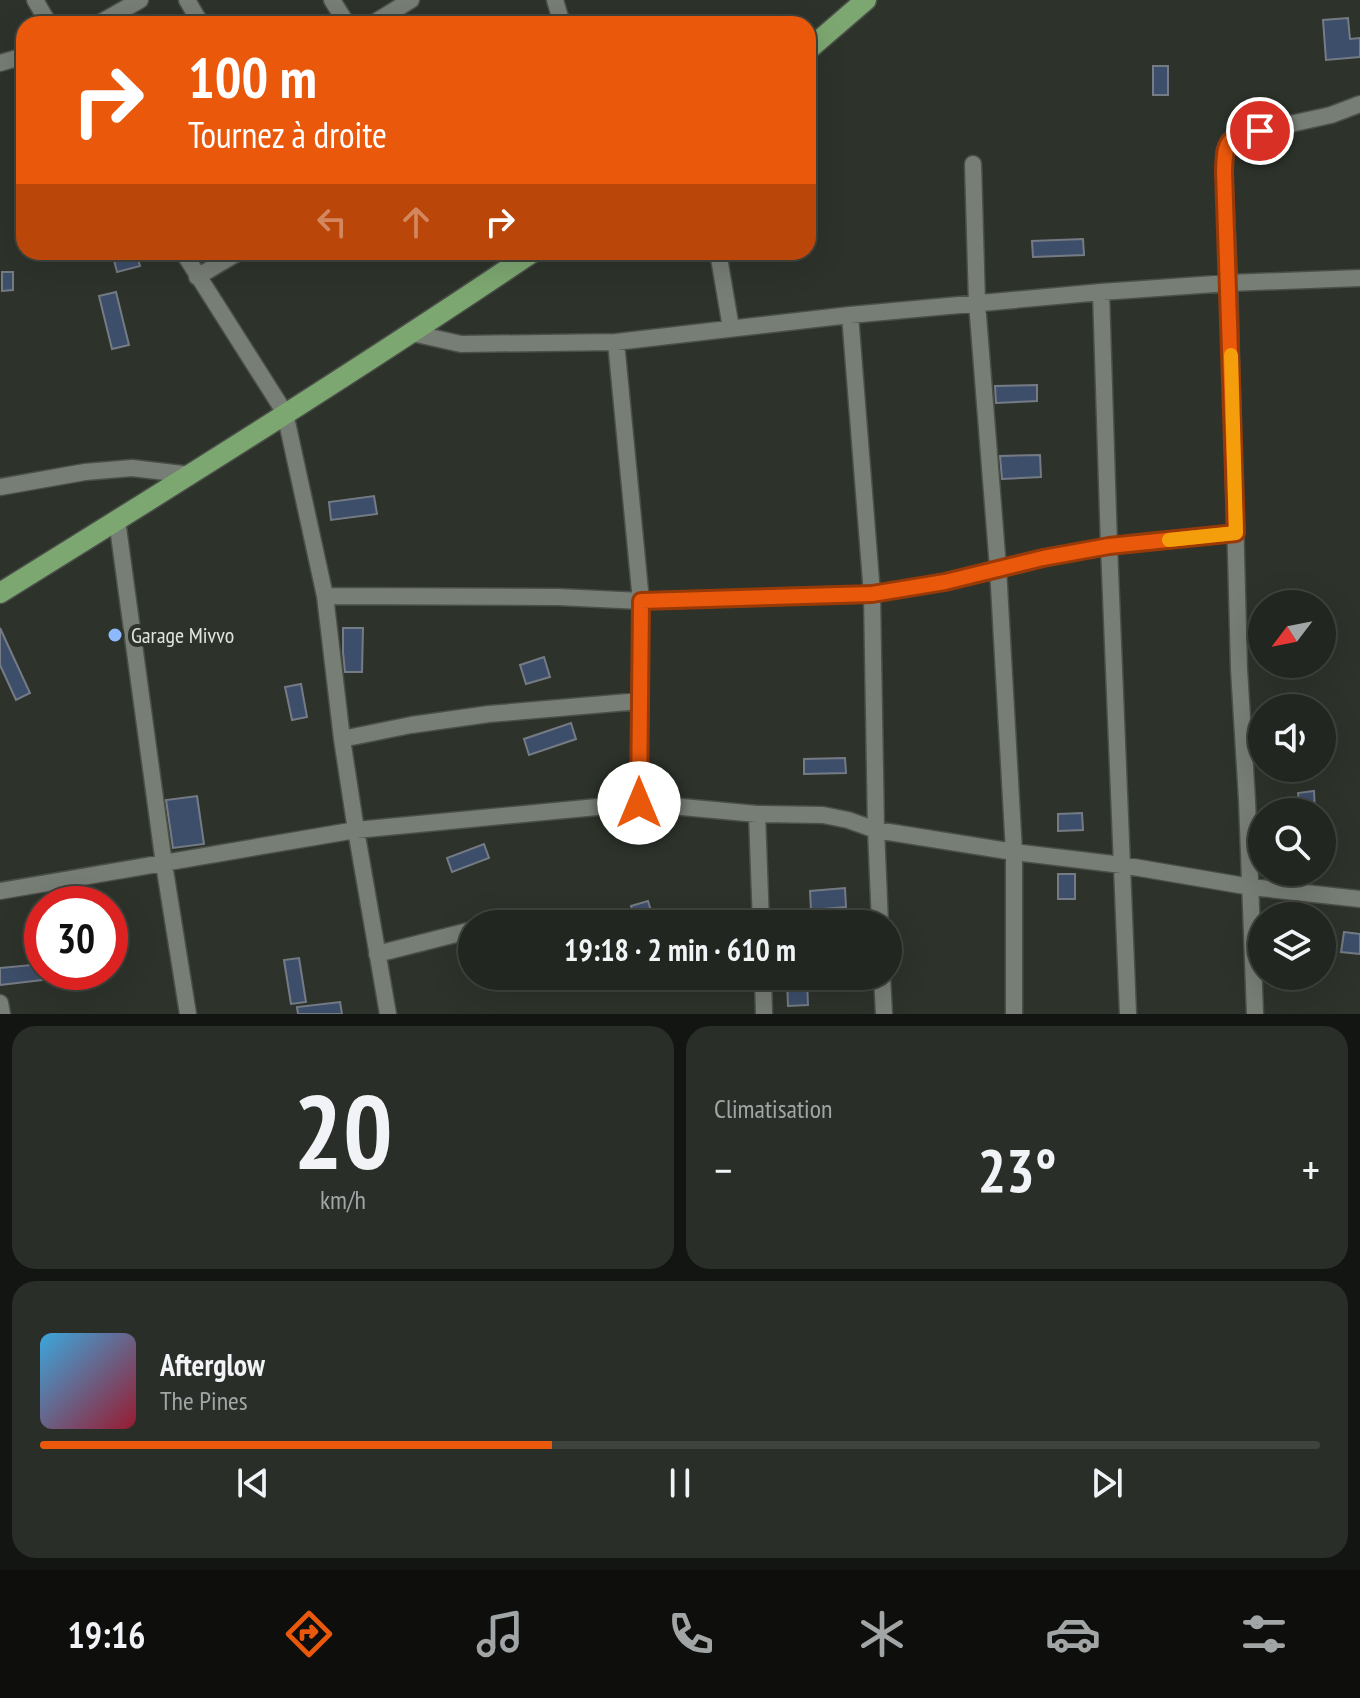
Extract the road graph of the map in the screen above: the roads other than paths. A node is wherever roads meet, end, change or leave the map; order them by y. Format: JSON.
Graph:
{"nodes":[{"id":1,"x":140,"y":0,"type":"edge"},
{"id":2,"x":411,"y":0,"type":"edge"},
{"id":3,"x":866,"y":0,"type":"edge"},
{"id":4,"x":112,"y":16,"type":"edge"},
{"id":5,"x":385,"y":16,"type":"edge"},
{"id":6,"x":816,"y":43,"type":"edge"},
{"id":7,"x":1360,"y":104,"type":"edge"},
{"id":8,"x":973,"y":164,"type":"dead end"},
{"id":9,"x":187,"y":260,"type":"edge"},
{"id":10,"x":226,"y":260,"type":"edge"},
{"id":11,"x":521,"y":260,"type":"edge"},
{"id":12,"x":719,"y":260,"type":"edge"},
{"id":13,"x":197,"y":277,"type":"junction"},
{"id":14,"x":1360,"y":278,"type":"edge"},
{"id":15,"x":1229,"y":283,"type":"junction"},
{"id":16,"x":1101,"y":292,"type":"junction"},
{"id":17,"x":977,"y":303,"type":"junction"},
{"id":18,"x":850,"y":315,"type":"junction"},
{"id":19,"x":731,"y":328,"type":"junction"},
{"id":20,"x":412,"y":333,"type":"junction"},
{"id":21,"x":616,"y":342,"type":"junction"},
{"id":22,"x":285,"y":413,"type":"junction"},
{"id":23,"x":191,"y":475,"type":"junction"},
{"id":24,"x":0,"y":487,"type":"edge"},
{"id":25,"x":117,"y":520,"type":"junction"},
{"id":26,"x":1236,"y":533,"type":"junction"},
{"id":27,"x":1109,"y":546,"type":"junction"},
{"id":28,"x":998,"y":568,"type":"junction"},
{"id":29,"x":0,"y":593,"type":"edge"},
{"id":30,"x":872,"y":594,"type":"junction"},
{"id":31,"x":325,"y":596,"type":"junction"},
{"id":32,"x":641,"y":601,"type":"junction"},
{"id":33,"x":640,"y":701,"type":"junction"},
{"id":34,"x":342,"y":739,"type":"junction"},
{"id":35,"x":639,"y":803,"type":"junction"},
{"id":36,"x":757,"y":814,"type":"junction"},
{"id":37,"x":356,"y":830,"type":"junction"},
{"id":38,"x":876,"y":830,"type":"junction"},
{"id":39,"x":1014,"y":852,"type":"junction"},
{"id":40,"x":164,"y":864,"type":"junction"},
{"id":41,"x":1122,"y":865,"type":"junction"},
{"id":42,"x":1251,"y":887,"type":"junction"},
{"id":43,"x":0,"y":891,"type":"edge"},
{"id":44,"x":1360,"y":899,"type":"edge"},
{"id":45,"x":760,"y":910,"type":"edge"},
{"id":46,"x":879,"y":910,"type":"edge"},
{"id":47,"x":458,"y":934,"type":"edge"},
{"id":48,"x":377,"y":954,"type":"junction"},
{"id":49,"x":763,"y":990,"type":"edge"},
{"id":50,"x":883,"y":990,"type":"edge"},
{"id":51,"x":0,"y":1003,"type":"edge"},
{"id":52,"x":2,"y":1014,"type":"edge"},
{"id":53,"x":188,"y":1014,"type":"edge"},
{"id":54,"x":388,"y":1014,"type":"edge"},
{"id":55,"x":764,"y":1014,"type":"edge"},
{"id":56,"x":884,"y":1014,"type":"edge"},
{"id":57,"x":1014,"y":1014,"type":"edge"},
{"id":58,"x":1128,"y":1014,"type":"edge"},
{"id":59,"x":1255,"y":1014,"type":"edge"}],
"edges":[{"from":1,"to":4,"type":"street"},
{"from":2,"to":5,"type":"street"},
{"from":3,"to":6,"type":"main road"},
{"from":7,"to":15,"type":"street"},
{"from":8,"to":17,"type":"street"},
{"from":9,"to":13,"type":"street"},
{"from":10,"to":13,"type":"street"},
{"from":11,"to":20,"type":"main road"},
{"from":12,"to":19,"type":"street"},
{"from":13,"to":22,"type":"street"},
{"from":14,"to":15,"type":"street"},
{"from":15,"to":16,"type":"street"},
{"from":15,"to":26,"type":"street"},
{"from":16,"to":17,"type":"street"},
{"from":16,"to":27,"type":"street"},
{"from":17,"to":18,"type":"street"},
{"from":17,"to":28,"type":"street"},
{"from":18,"to":19,"type":"street"},
{"from":18,"to":30,"type":"street"},
{"from":19,"to":21,"type":"street"},
{"from":20,"to":21,"type":"street"},
{"from":20,"to":22,"type":"main road"},
{"from":21,"to":32,"type":"street"},
{"from":22,"to":23,"type":"main road"},
{"from":22,"to":31,"type":"street"},
{"from":23,"to":24,"type":"street"},
{"from":23,"to":25,"type":"main road"},
{"from":25,"to":29,"type":"main road"},
{"from":25,"to":40,"type":"street"},
{"from":26,"to":27,"type":"street"},
{"from":26,"to":42,"type":"street"},
{"from":27,"to":28,"type":"street"},
{"from":27,"to":41,"type":"street"},
{"from":28,"to":30,"type":"street"},
{"from":28,"to":39,"type":"street"},
{"from":30,"to":32,"type":"street"},
{"from":30,"to":38,"type":"street"},
{"from":31,"to":32,"type":"street"},
{"from":31,"to":34,"type":"street"},
{"from":32,"to":33,"type":"street"},
{"from":33,"to":34,"type":"street"},
{"from":33,"to":35,"type":"street"},
{"from":34,"to":37,"type":"street"},
{"from":35,"to":36,"type":"street"},
{"from":35,"to":37,"type":"street"},
{"from":36,"to":38,"type":"street"},
{"from":36,"to":45,"type":"street"},
{"from":37,"to":40,"type":"street"},
{"from":37,"to":48,"type":"street"},
{"from":38,"to":39,"type":"street"},
{"from":38,"to":46,"type":"street"},
{"from":39,"to":41,"type":"street"},
{"from":39,"to":57,"type":"street"},
{"from":40,"to":43,"type":"street"},
{"from":40,"to":53,"type":"street"},
{"from":41,"to":42,"type":"street"},
{"from":41,"to":58,"type":"street"},
{"from":42,"to":44,"type":"street"},
{"from":42,"to":59,"type":"street"},
{"from":47,"to":48,"type":"street"},
{"from":48,"to":54,"type":"street"},
{"from":49,"to":55,"type":"street"},
{"from":50,"to":56,"type":"street"},
{"from":51,"to":52,"type":"street"}]}
